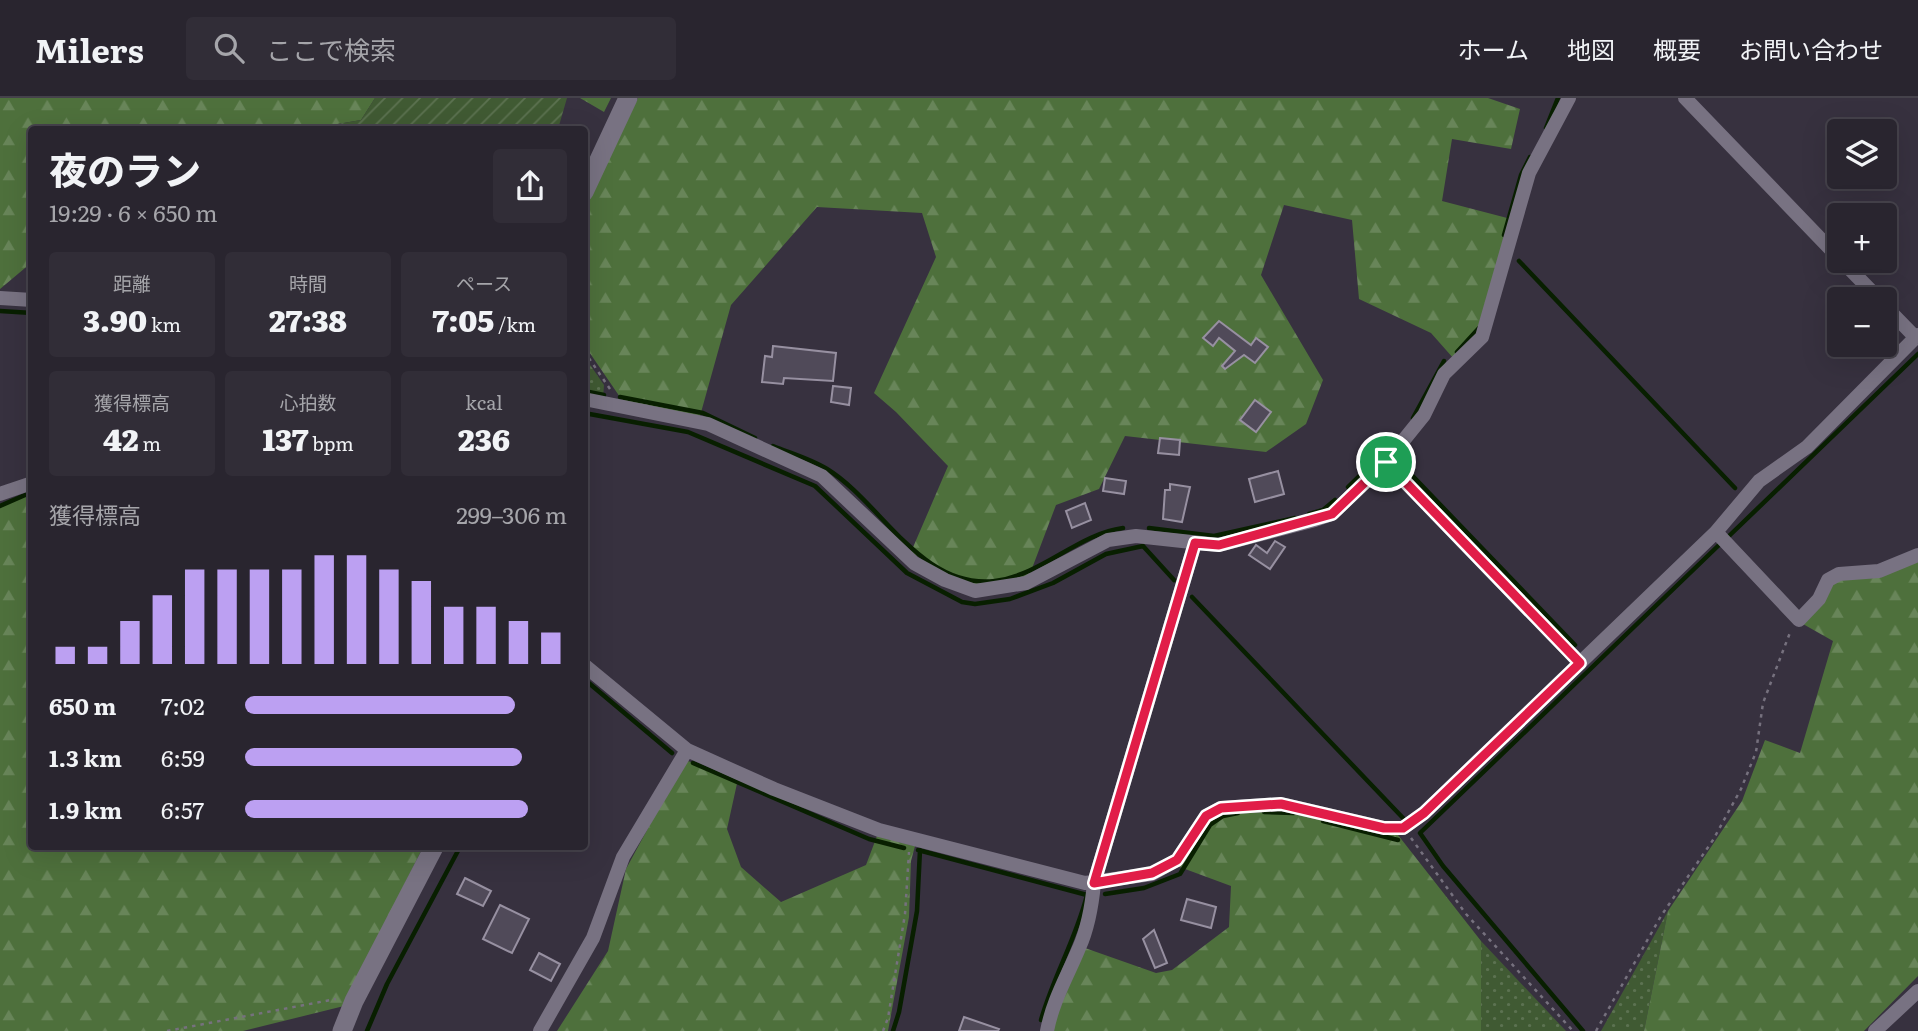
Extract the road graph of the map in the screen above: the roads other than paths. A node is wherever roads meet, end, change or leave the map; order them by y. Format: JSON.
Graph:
{"nodes":[{"id":1,"x":628,"y":98,"type":"edge"},
{"id":2,"x":1569,"y":98,"type":"edge"},
{"id":3,"x":1685,"y":98,"type":"edge"},
{"id":4,"x":588,"y":183,"type":"edge"},
{"id":5,"x":1827,"y":246,"type":"edge"},
{"id":6,"x":1853,"y":273,"type":"edge"},
{"id":7,"x":1867,"y":287,"type":"edge"},
{"id":8,"x":0,"y":298,"type":"edge"},
{"id":9,"x":28,"y":300,"type":"edge"},
{"id":10,"x":1897,"y":317,"type":"edge"},
{"id":11,"x":1917,"y":336,"type":"edge"},
{"id":12,"x":588,"y":399,"type":"edge"},
{"id":13,"x":1386,"y":462,"type":"junction"},
{"id":14,"x":28,"y":484,"type":"edge"},
{"id":15,"x":0,"y":494,"type":"edge"},
{"id":16,"x":1716,"y":532,"type":"junction"},
{"id":17,"x":1195,"y":543,"type":"junction"},
{"id":18,"x":1918,"y":555,"type":"edge"},
{"id":19,"x":1580,"y":663,"type":"junction"},
{"id":20,"x":588,"y":668,"type":"edge"},
{"id":21,"x":687,"y":750,"type":"junction"},
{"id":22,"x":432,"y":850,"type":"edge"},
{"id":23,"x":1094,"y":883,"type":"junction"},
{"id":24,"x":1918,"y":991,"type":"edge"},
{"id":25,"x":342,"y":1031,"type":"edge"},
{"id":26,"x":540,"y":1031,"type":"edge"},
{"id":27,"x":1047,"y":1031,"type":"edge"},
{"id":28,"x":1875,"y":1031,"type":"edge"}],
"edges":[{"from":1,"to":4,"type":"street"},
{"from":2,"to":13,"type":"street"},
{"from":3,"to":5,"type":"street"},
{"from":6,"to":7,"type":"street"},
{"from":8,"to":9,"type":"street"},
{"from":10,"to":11,"type":"street"},
{"from":11,"to":16,"type":"street"},
{"from":12,"to":17,"type":"street"},
{"from":13,"to":17,"type":"street"},
{"from":13,"to":19,"type":"street"},
{"from":14,"to":15,"type":"street"},
{"from":16,"to":18,"type":"street"},
{"from":16,"to":19,"type":"street"},
{"from":17,"to":23,"type":"street"},
{"from":19,"to":23,"type":"street"},
{"from":20,"to":21,"type":"street"},
{"from":21,"to":23,"type":"street"},
{"from":21,"to":26,"type":"street"},
{"from":22,"to":25,"type":"street"},
{"from":23,"to":27,"type":"street"},
{"from":24,"to":28,"type":"street"}]}
